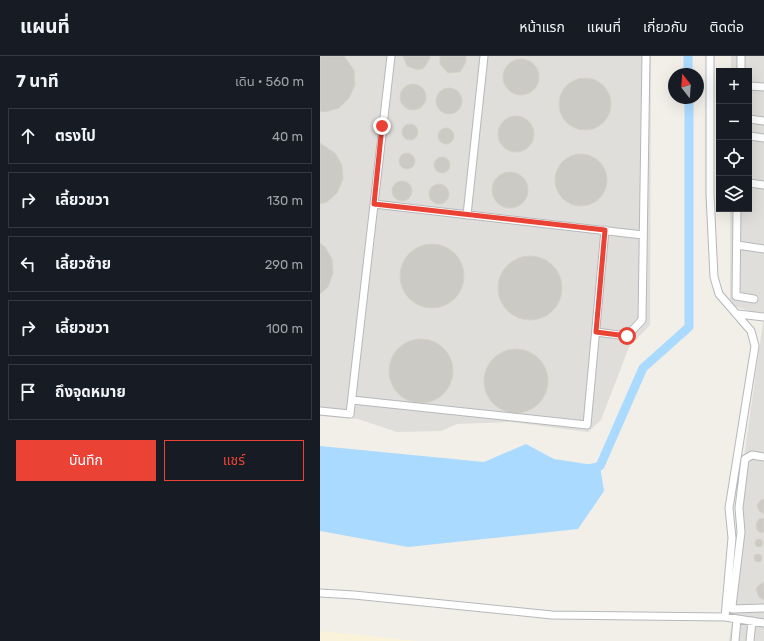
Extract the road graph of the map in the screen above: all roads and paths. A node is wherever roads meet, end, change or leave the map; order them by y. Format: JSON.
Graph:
{"nodes":[{"id":1,"x":391,"y":56,"type":"edge"},
{"id":2,"x":484,"y":56,"type":"edge"},
{"id":3,"x":646,"y":56,"type":"edge"},
{"id":4,"x":710,"y":56,"type":"edge"},
{"id":5,"x":741,"y":56,"type":"edge"},
{"id":6,"x":741,"y":68,"type":"edge"},
{"id":7,"x":752,"y":86,"type":"edge"},
{"id":8,"x":764,"y":88,"type":"edge"},
{"id":9,"x":752,"y":119,"type":"edge"},
{"id":10,"x":764,"y":120,"type":"edge"},
{"id":11,"x":752,"y":136,"type":"edge"},
{"id":12,"x":764,"y":138,"type":"edge"},
{"id":13,"x":752,"y":183,"type":"edge"},
{"id":14,"x":764,"y":185,"type":"edge"},
{"id":15,"x":374,"y":204,"type":"junction"},
{"id":16,"x":737,"y":212,"type":"edge"},
{"id":17,"x":466,"y":215,"type":"junction"},
{"id":18,"x":605,"y":230,"type":"junction"},
{"id":19,"x":644,"y":234,"type":"junction"},
{"id":20,"x":737,"y":245,"type":"junction"},
{"id":21,"x":764,"y":248,"type":"edge"},
{"id":22,"x":754,"y":299,"type":"dead end"},
{"id":23,"x":738,"y":314,"type":"junction"},
{"id":24,"x":764,"y":317,"type":"edge"},
{"id":25,"x":596,"y":332,"type":"junction"},
{"id":26,"x":352,"y":400,"type":"junction"},
{"id":27,"x":320,"y":410,"type":"edge"},
{"id":28,"x":764,"y":457,"type":"edge"},
{"id":29,"x":320,"y":594,"type":"edge"},
{"id":30,"x":764,"y":608,"type":"edge"},
{"id":31,"x":725,"y":617,"type":"junction"},
{"id":32,"x":737,"y":619,"type":"junction"},
{"id":33,"x":752,"y":621,"type":"junction"},
{"id":34,"x":764,"y":623,"type":"edge"},
{"id":35,"x":735,"y":641,"type":"edge"},
{"id":36,"x":750,"y":641,"type":"edge"}],
"edges":[{"from":1,"to":15,"type":"street"},
{"from":2,"to":17,"type":"street"},
{"from":3,"to":19,"type":"street"},
{"from":4,"to":23,"type":"street"},
{"from":5,"to":6,"type":"street"},
{"from":7,"to":8,"type":"street"},
{"from":9,"to":10,"type":"street"},
{"from":11,"to":12,"type":"street"},
{"from":13,"to":14,"type":"street"},
{"from":15,"to":17,"type":"street"},
{"from":15,"to":26,"type":"street"},
{"from":16,"to":20,"type":"street"},
{"from":17,"to":18,"type":"street"},
{"from":18,"to":19,"type":"street"},
{"from":18,"to":25,"type":"street"},
{"from":19,"to":25,"type":"street"},
{"from":20,"to":21,"type":"street"},
{"from":20,"to":22,"type":"street"},
{"from":23,"to":24,"type":"street"},
{"from":23,"to":31,"type":"street"},
{"from":25,"to":26,"type":"street"},
{"from":26,"to":27,"type":"street"},
{"from":28,"to":30,"type":"street"},
{"from":29,"to":31,"type":"street"},
{"from":31,"to":32,"type":"street"},
{"from":32,"to":33,"type":"street"},
{"from":32,"to":35,"type":"street"},
{"from":33,"to":34,"type":"street"},
{"from":33,"to":36,"type":"street"}]}
